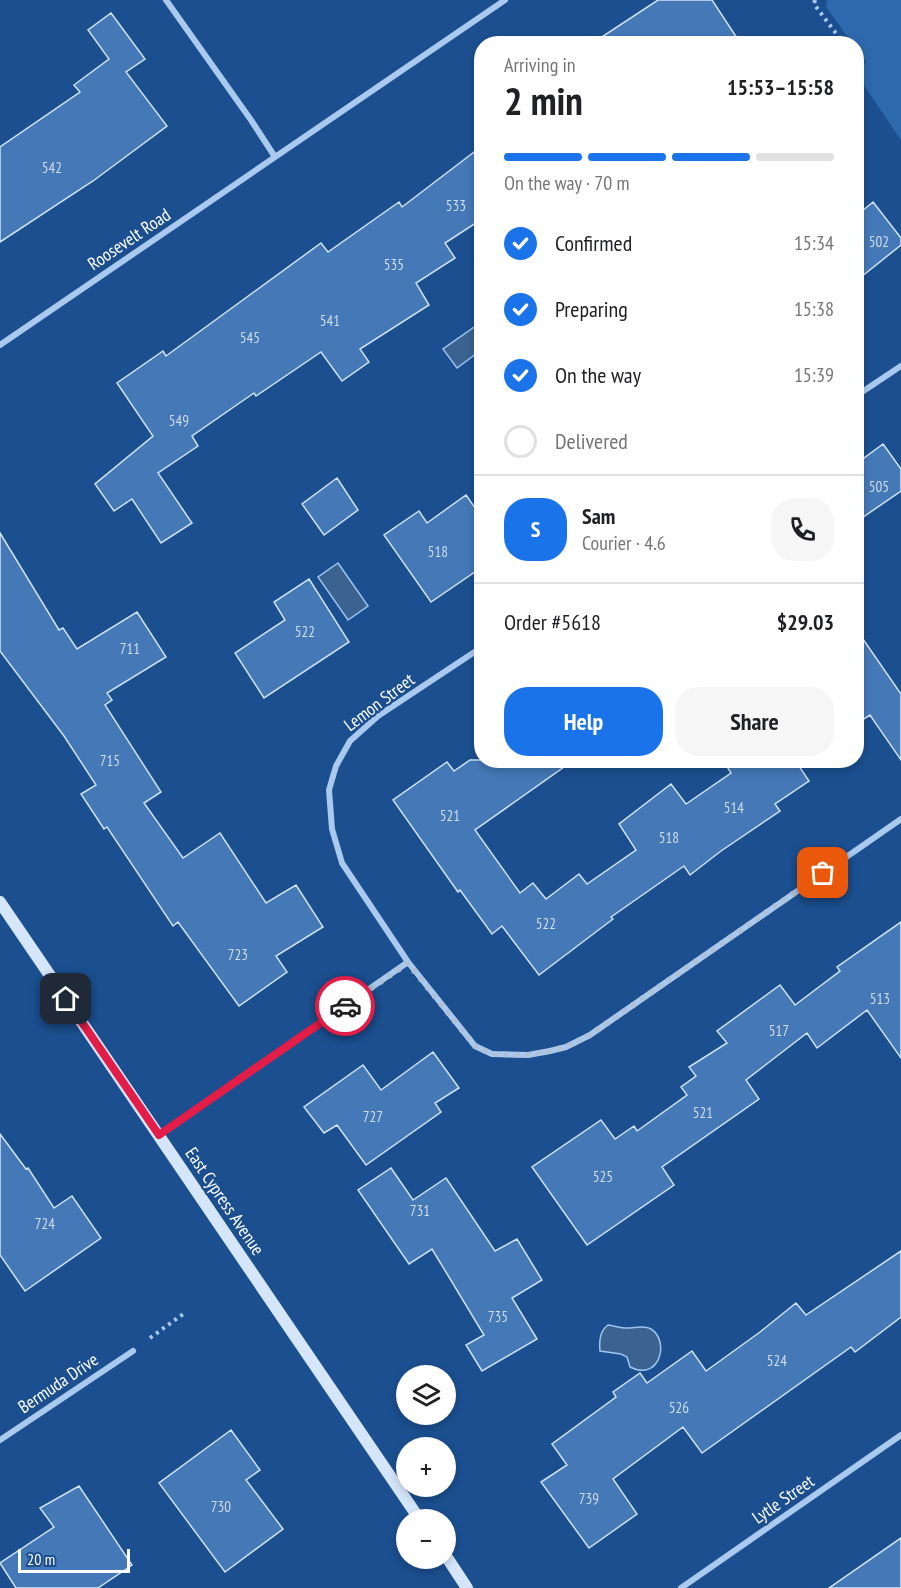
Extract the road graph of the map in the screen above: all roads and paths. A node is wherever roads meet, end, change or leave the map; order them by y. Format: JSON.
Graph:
{"nodes":[{"id":1,"x":166,"y":0,"type":"edge"},
{"id":2,"x":505,"y":0,"type":"edge"},
{"id":3,"x":815,"y":0,"type":"edge"},
{"id":4,"x":838,"y":36,"type":"edge"},
{"id":5,"x":275,"y":157,"type":"junction"},
{"id":6,"x":0,"y":345,"type":"edge"},
{"id":7,"x":901,"y":366,"type":"edge"},
{"id":8,"x":864,"y":391,"type":"edge"},
{"id":9,"x":474,"y":652,"type":"edge"},
{"id":10,"x":901,"y":819,"type":"edge"},
{"id":11,"x":0,"y":902,"type":"edge"},
{"id":12,"x":408,"y":963,"type":"junction"},
{"id":13,"x":159,"y":1135,"type":"junction"},
{"id":14,"x":186,"y":1312,"type":"dead end"},
{"id":15,"x":133,"y":1351,"type":"joint"},
{"id":16,"x":901,"y":1435,"type":"edge"},
{"id":17,"x":0,"y":1440,"type":"edge"},
{"id":18,"x":413,"y":1509,"type":"edge"},
{"id":19,"x":455,"y":1569,"type":"edge"},
{"id":20,"x":467,"y":1588,"type":"edge"},
{"id":21,"x":681,"y":1588,"type":"edge"}],
"edges":[{"from":1,"to":5,"type":"street"},
{"from":2,"to":5,"type":"street","name":"Roosevelt Road"},
{"from":3,"to":4,"type":"path"},
{"from":5,"to":6,"type":"street","name":"Roosevelt Road"},
{"from":7,"to":8,"type":"street"},
{"from":9,"to":12,"type":"street","name":"Lemon Street"},
{"from":10,"to":12,"type":"street","name":"Lemon Street"},
{"from":11,"to":13,"type":"main road","name":"East Cypress Avenue"},
{"from":12,"to":13,"type":"street"},
{"from":13,"to":18,"type":"main road","name":"East Cypress Avenue"},
{"from":14,"to":15,"type":"path"},
{"from":15,"to":17,"type":"street","name":"Bermuda Drive"},
{"from":16,"to":21,"type":"street","name":"Lytle Street"},
{"from":19,"to":20,"type":"main road"}]}
